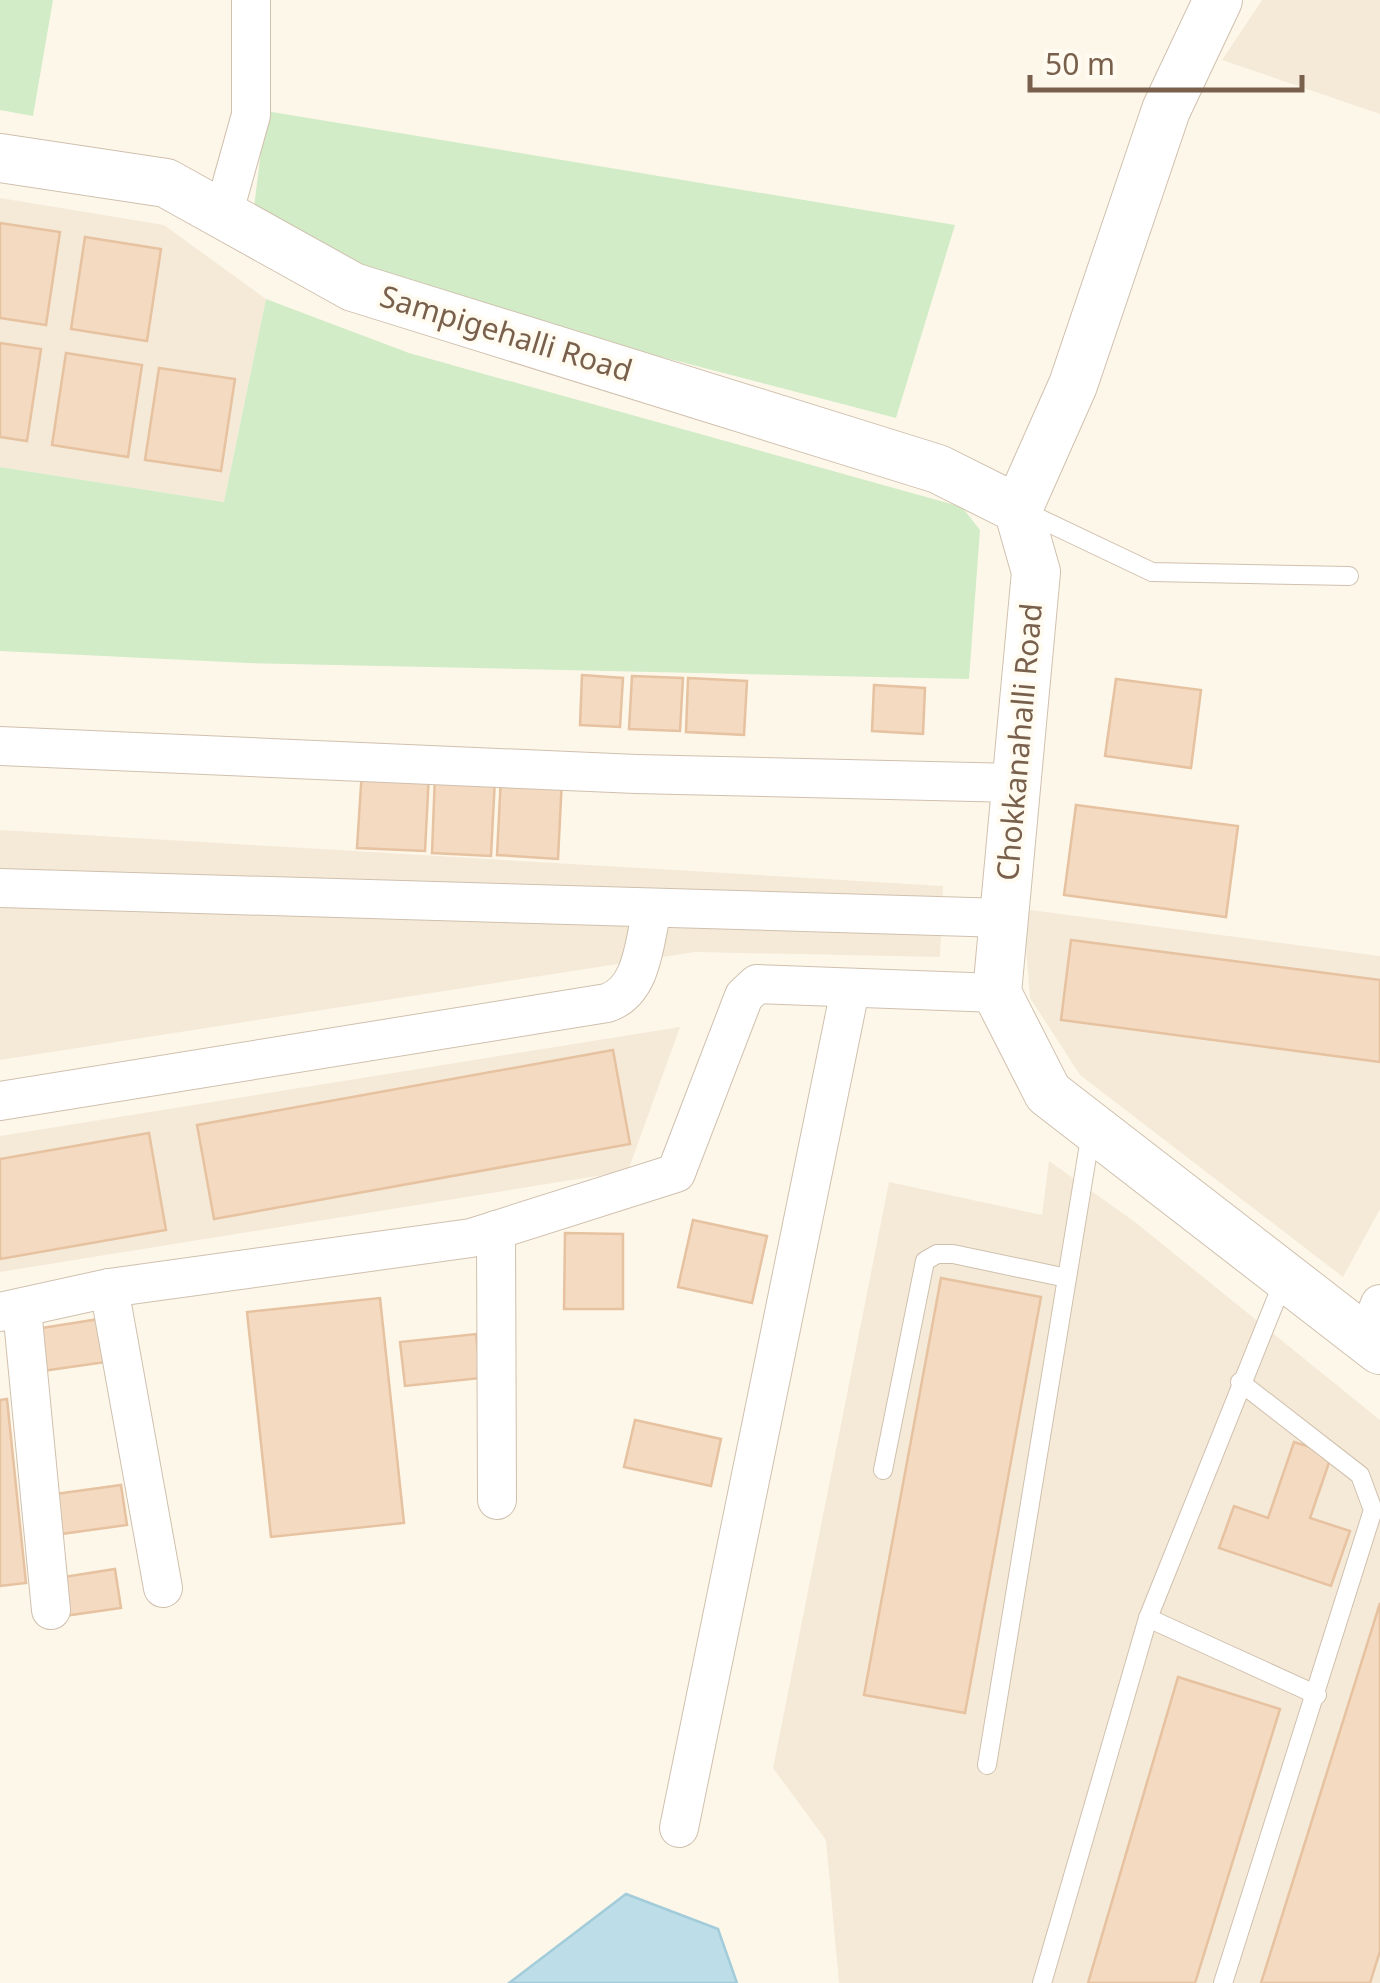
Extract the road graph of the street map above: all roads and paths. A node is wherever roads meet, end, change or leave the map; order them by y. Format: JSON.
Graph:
{"nodes":[{"id":1,"x":252,"y":0,"type":"edge"},
{"id":2,"x":1218,"y":0,"type":"edge"},
{"id":3,"x":0,"y":158,"type":"edge"},
{"id":4,"x":223,"y":215,"type":"junction"},
{"id":5,"x":1018,"y":508,"type":"junction"},
{"id":6,"x":1349,"y":576,"type":"dead end"},
{"id":7,"x":0,"y":746,"type":"edge"},
{"id":8,"x":1016,"y":784,"type":"junction"},
{"id":9,"x":0,"y":888,"type":"edge"},
{"id":10,"x":652,"y":910,"type":"junction"},
{"id":11,"x":1004,"y":918,"type":"junction"},
{"id":12,"x":850,"y":990,"type":"junction"},
{"id":13,"x":997,"y":993,"type":"junction"},
{"id":14,"x":0,"y":1101,"type":"edge"},
{"id":15,"x":1092,"y":1127,"type":"junction"},
{"id":16,"x":496,"y":1230,"type":"junction"},
{"id":17,"x":1285,"y":1277,"type":"junction"},
{"id":18,"x":1067,"y":1278,"type":"junction"},
{"id":19,"x":109,"y":1288,"type":"junction"},
{"id":20,"x":11,"y":1310,"type":"edge"},
{"id":21,"x":1375,"y":1331,"type":"edge"},
{"id":22,"x":1240,"y":1382,"type":"junction"},
{"id":23,"x":883,"y":1470,"type":"dead end"},
{"id":24,"x":496,"y":1500,"type":"dead end"},
{"id":25,"x":1371,"y":1553,"type":"edge"},
{"id":26,"x":163,"y":1588,"type":"dead end"},
{"id":27,"x":51,"y":1610,"type":"dead end"},
{"id":28,"x":1148,"y":1618,"type":"junction"},
{"id":29,"x":1317,"y":1695,"type":"junction"},
{"id":30,"x":987,"y":1765,"type":"dead end"},
{"id":31,"x":679,"y":1828,"type":"dead end"},
{"id":32,"x":1042,"y":1983,"type":"edge"},
{"id":33,"x":1223,"y":1983,"type":"edge"}],
"edges":[{"from":1,"to":4,"type":"street"},
{"from":2,"to":5,"type":"street"},
{"from":3,"to":4,"type":"street","name":"Sampigehalli Road"},
{"from":4,"to":5,"type":"street","name":"Sampigehalli Road"},
{"from":5,"to":6,"type":"lane"},
{"from":5,"to":8,"type":"street","name":"Chokkanahalli Road"},
{"from":7,"to":8,"type":"street"},
{"from":8,"to":11,"type":"street","name":"Chokkanahalli Road"},
{"from":9,"to":10,"type":"street"},
{"from":10,"to":11,"type":"street"},
{"from":10,"to":14,"type":"street"},
{"from":11,"to":13,"type":"street","name":"Chokkanahalli Road"},
{"from":12,"to":13,"type":"street"},
{"from":12,"to":16,"type":"street"},
{"from":12,"to":31,"type":"street"},
{"from":13,"to":15,"type":"street"},
{"from":15,"to":17,"type":"street"},
{"from":15,"to":18,"type":"lane"},
{"from":16,"to":19,"type":"street"},
{"from":16,"to":24,"type":"street"},
{"from":17,"to":21,"type":"street"},
{"from":17,"to":22,"type":"lane"},
{"from":18,"to":23,"type":"lane"},
{"from":18,"to":30,"type":"lane"},
{"from":19,"to":20,"type":"street"},
{"from":19,"to":26,"type":"street"},
{"from":20,"to":27,"type":"street"},
{"from":22,"to":25,"type":"lane"},
{"from":22,"to":28,"type":"lane"},
{"from":25,"to":29,"type":"lane"},
{"from":28,"to":29,"type":"lane"},
{"from":28,"to":32,"type":"lane"},
{"from":29,"to":33,"type":"lane"}]}
